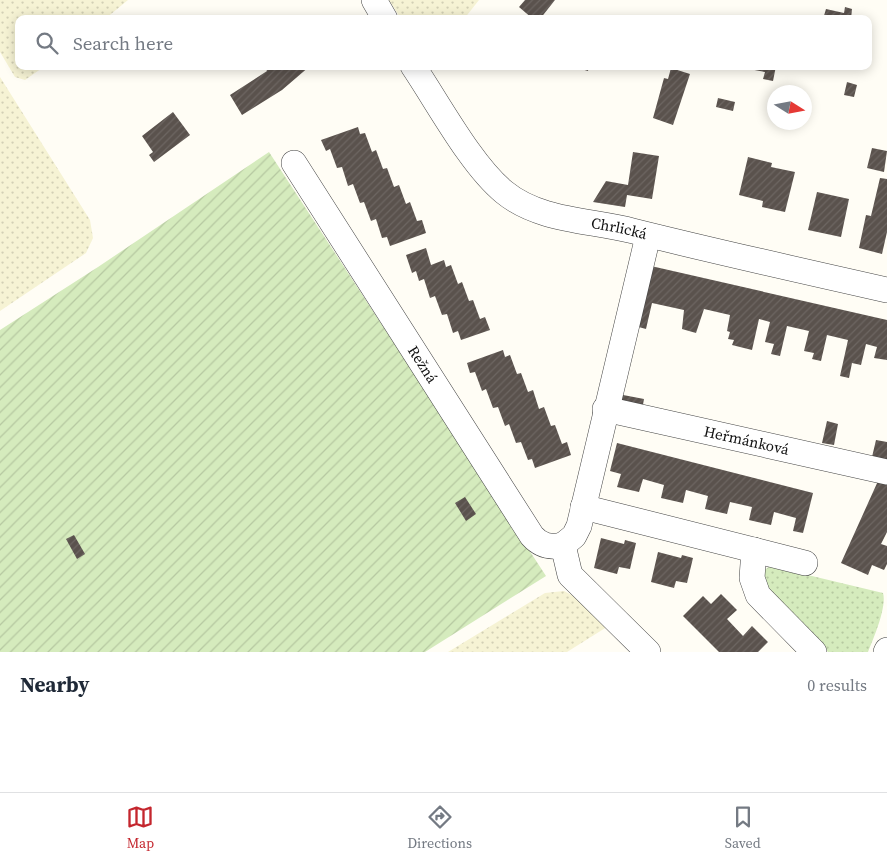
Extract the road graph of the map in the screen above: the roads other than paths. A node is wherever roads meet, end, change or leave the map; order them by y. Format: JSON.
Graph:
{"nodes":[{"id":1,"x":374,"y":0,"type":"edge"},
{"id":2,"x":383,"y":15,"type":"edge"},
{"id":3,"x":416,"y":70,"type":"edge"},
{"id":4,"x":294,"y":163,"type":"dead end"},
{"id":5,"x":648,"y":236,"type":"junction"},
{"id":6,"x":887,"y":290,"type":"edge"},
{"id":7,"x":605,"y":409,"type":"junction"},
{"id":8,"x":887,"y":472,"type":"edge"},
{"id":9,"x":583,"y":507,"type":"junction"},
{"id":10,"x":563,"y":545,"type":"junction"},
{"id":11,"x":754,"y":550,"type":"junction"},
{"id":12,"x":805,"y":563,"type":"dead end"},
{"id":13,"x":648,"y":652,"type":"edge"},
{"id":14,"x":814,"y":652,"type":"edge"}],
"edges":[{"from":1,"to":2,"type":"street"},
{"from":3,"to":5,"type":"street","name":"Chrlická"},
{"from":4,"to":10,"type":"street","name":"Režná"},
{"from":5,"to":6,"type":"street","name":"Chrlická"},
{"from":5,"to":7,"type":"street"},
{"from":7,"to":8,"type":"street","name":"Heřmánková"},
{"from":7,"to":9,"type":"street"},
{"from":9,"to":10,"type":"street"},
{"from":9,"to":11,"type":"street"},
{"from":10,"to":13,"type":"street"},
{"from":11,"to":12,"type":"street"},
{"from":11,"to":14,"type":"street"}]}
